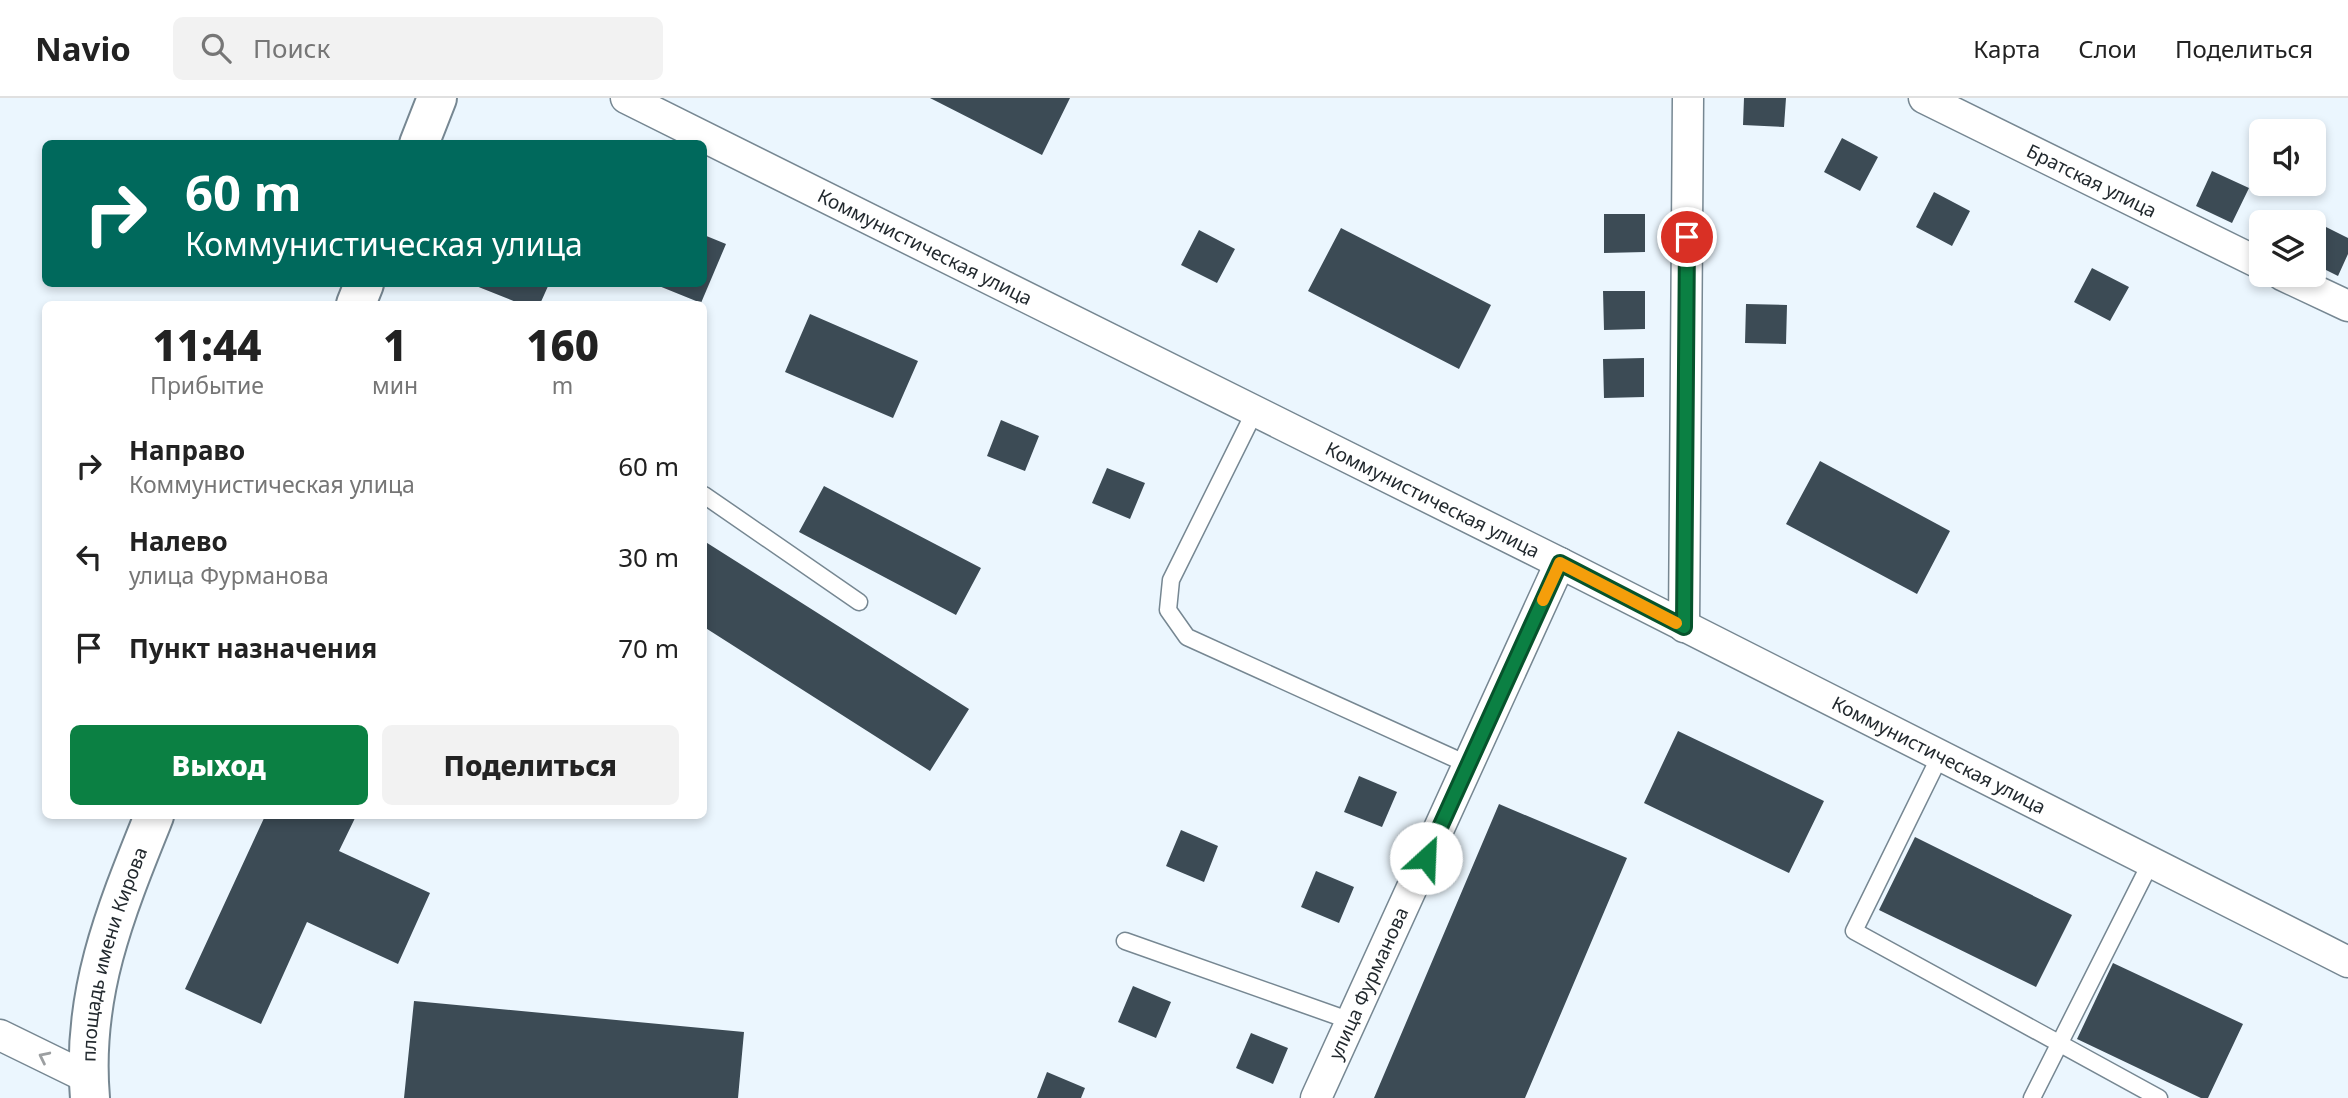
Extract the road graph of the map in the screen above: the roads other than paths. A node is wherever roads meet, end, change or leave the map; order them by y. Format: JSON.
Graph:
{"nodes":[{"id":1,"x":438,"y":98,"type":"edge"},
{"id":2,"x":626,"y":98,"type":"edge"},
{"id":3,"x":1688,"y":98,"type":"edge"},
{"id":4,"x":1924,"y":98,"type":"edge"},
{"id":5,"x":421,"y":140,"type":"edge"},
{"id":6,"x":2249,"y":258,"type":"edge"},
{"id":7,"x":2308,"y":287,"type":"edge"},
{"id":8,"x":2348,"y":306,"type":"edge"},
{"id":9,"x":1255,"y":411,"type":"junction"},
{"id":10,"x":707,"y":497,"type":"edge"},
{"id":11,"x":1560,"y":563,"type":"junction"},
{"id":12,"x":859,"y":602,"type":"dead end"},
{"id":13,"x":1684,"y":627,"type":"junction"},
{"id":14,"x":1940,"y":756,"type":"junction"},
{"id":15,"x":1469,"y":765,"type":"junction"},
{"id":16,"x":153,"y":819,"type":"edge"},
{"id":17,"x":2151,"y":862,"type":"junction"},
{"id":18,"x":1125,"y":941,"type":"dead end"},
{"id":19,"x":2348,"y":962,"type":"edge"},
{"id":20,"x":1352,"y":1021,"type":"junction"},
{"id":21,"x":0,"y":1035,"type":"edge"},
{"id":22,"x":2060,"y":1043,"type":"junction"},
{"id":23,"x":89,"y":1088,"type":"edge"},
{"id":24,"x":1316,"y":1098,"type":"edge"},
{"id":25,"x":2032,"y":1098,"type":"edge"},
{"id":26,"x":2159,"y":1098,"type":"edge"}],
"edges":[{"from":1,"to":5,"type":"street"},
{"from":2,"to":9,"type":"street","name":"Коммунистическая улица"},
{"from":3,"to":13,"type":"street"},
{"from":4,"to":6,"type":"street","name":"Братская улица"},
{"from":7,"to":8,"type":"street"},
{"from":9,"to":11,"type":"street","name":"Коммунистическая улица"},
{"from":9,"to":15,"type":"lane"},
{"from":10,"to":12,"type":"lane"},
{"from":11,"to":13,"type":"street","name":"Коммунистическая улица"},
{"from":11,"to":15,"type":"street","name":"улица Фурманова"},
{"from":13,"to":14,"type":"street","name":"Коммунистическая улица"},
{"from":14,"to":17,"type":"street","name":"Коммунистическая улица"},
{"from":14,"to":22,"type":"lane"},
{"from":15,"to":20,"type":"street","name":"улица Фурманова"},
{"from":16,"to":23,"type":"street","name":"площадь имени Кирова"},
{"from":17,"to":19,"type":"street","name":"Коммунистическая улица"},
{"from":17,"to":22,"type":"lane"},
{"from":18,"to":20,"type":"lane"},
{"from":20,"to":24,"type":"street","name":"улица Фурманова"},
{"from":23,"to":21,"type":"street","one_way":true},
{"from":22,"to":25,"type":"lane"},
{"from":22,"to":26,"type":"lane"}]}
